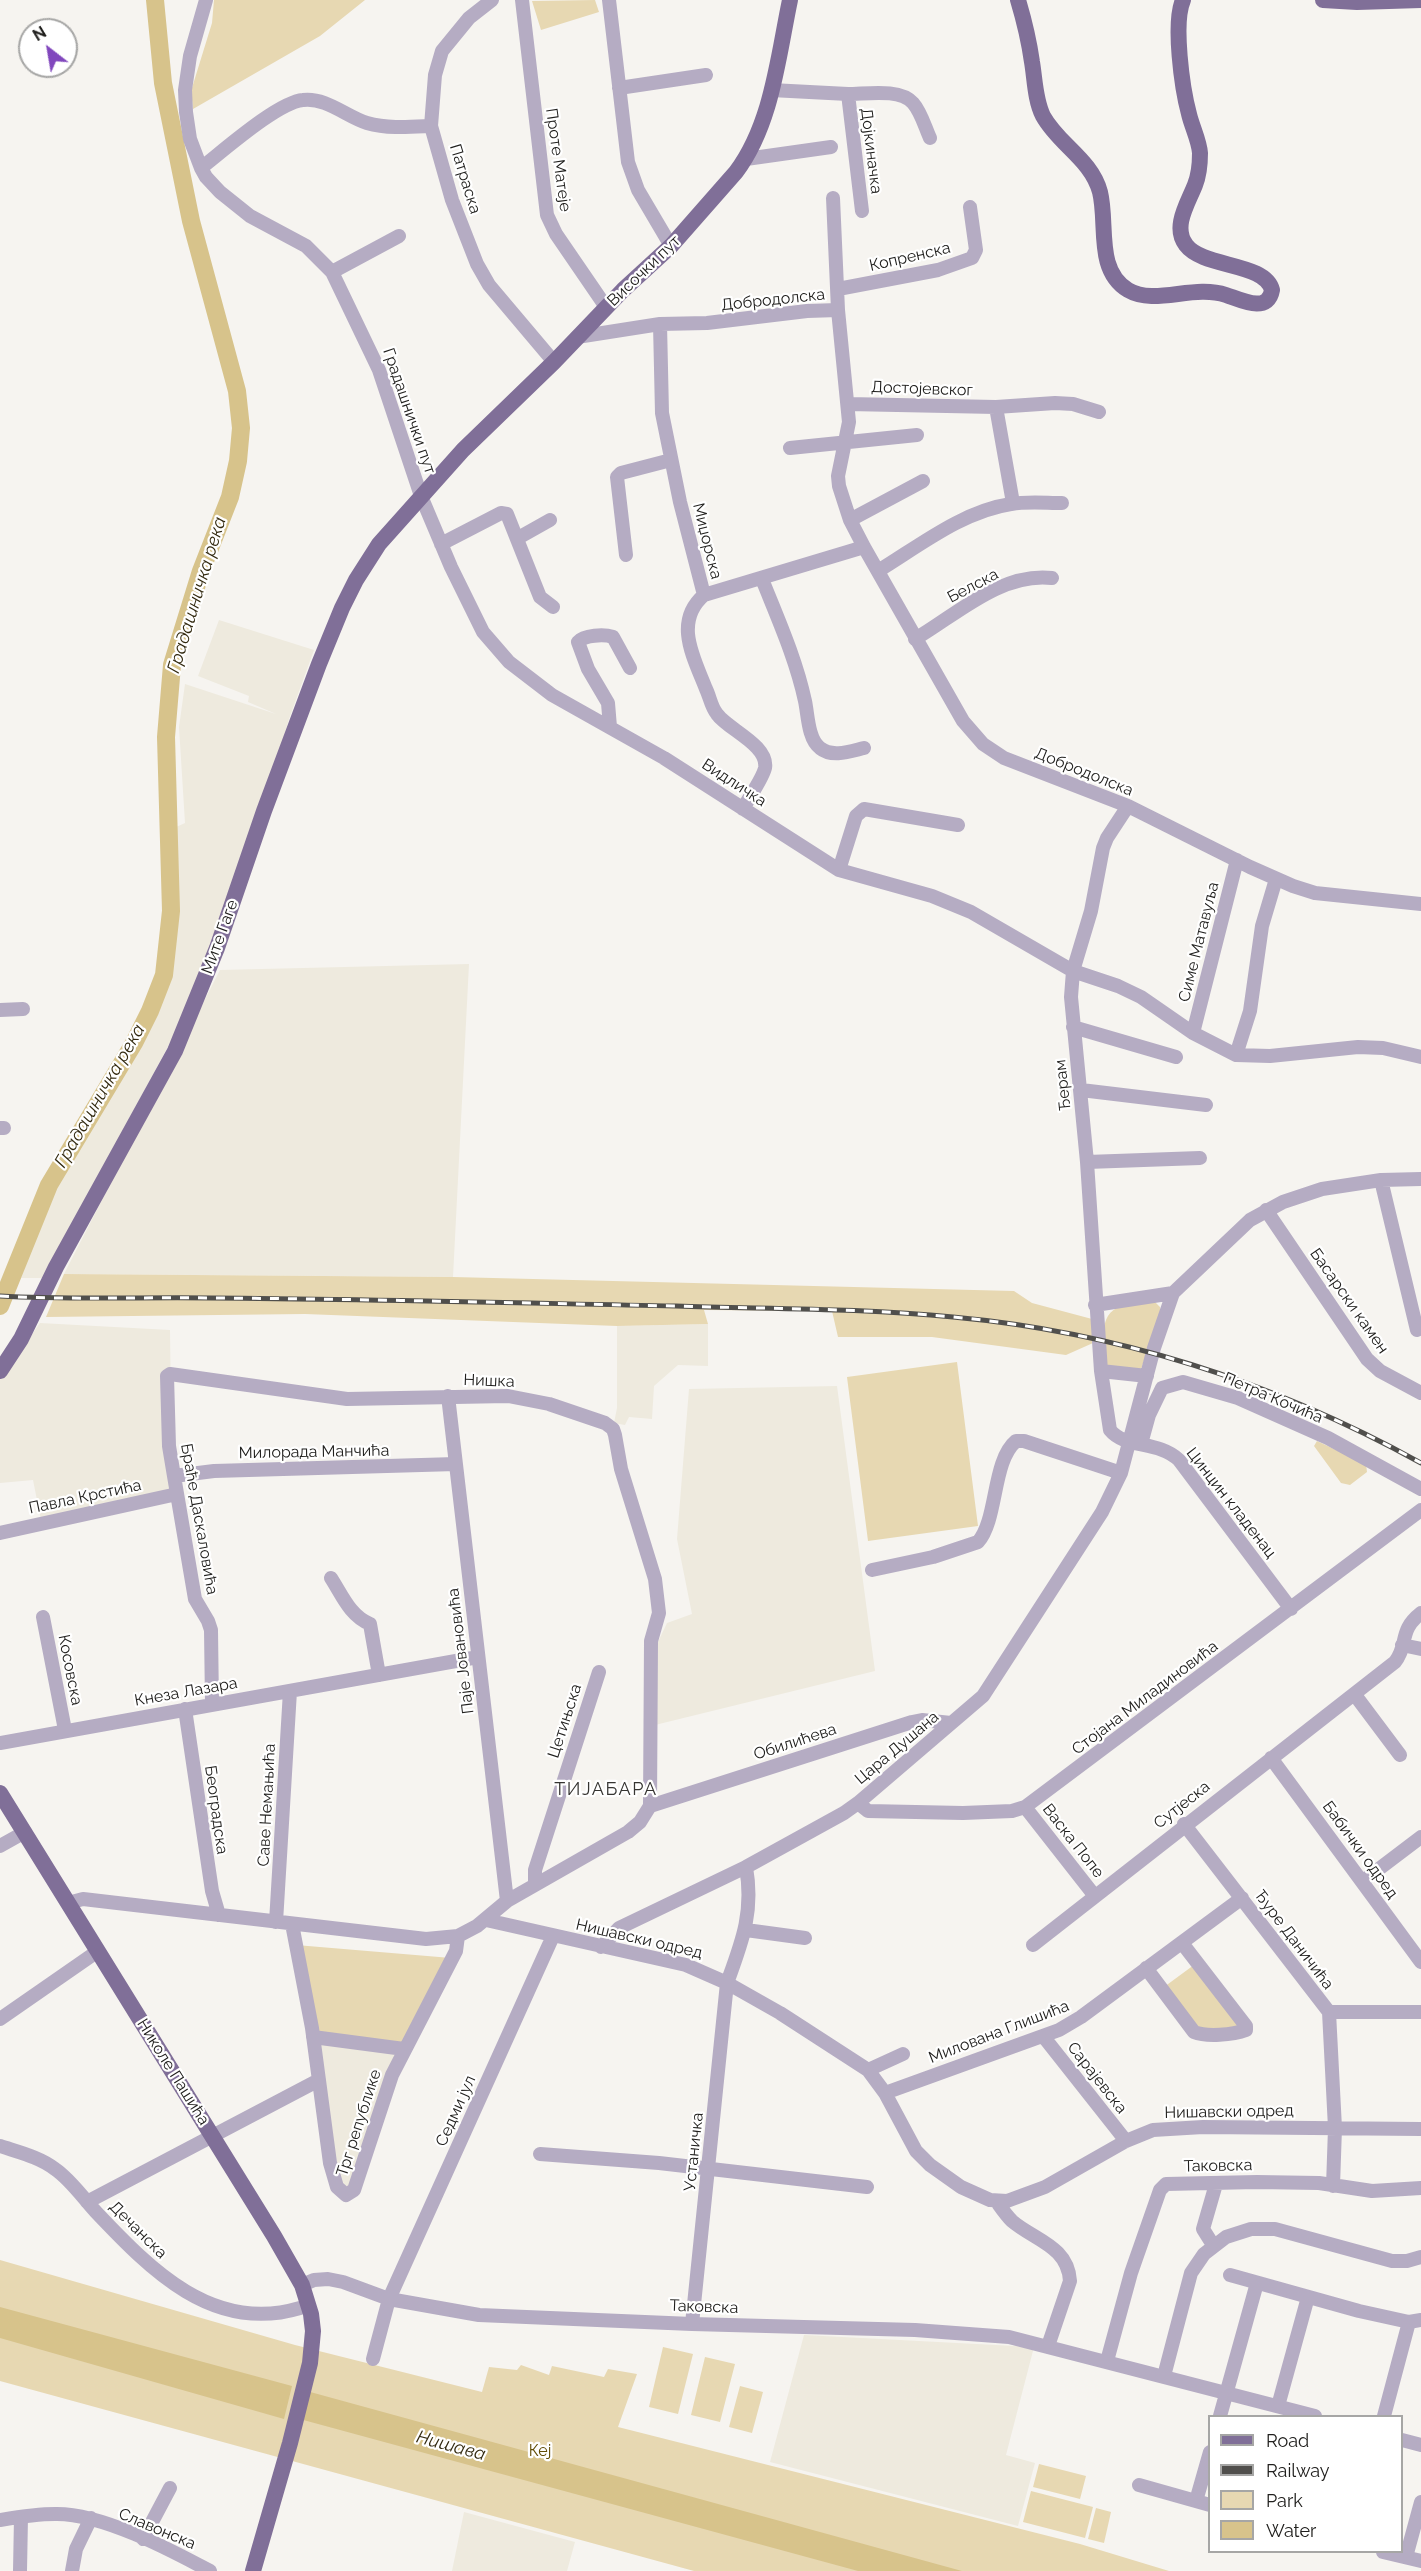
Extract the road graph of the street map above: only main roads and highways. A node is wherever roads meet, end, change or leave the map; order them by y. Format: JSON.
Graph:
{"nodes":[{"id":1,"x":790,"y":0,"type":"edge"},
{"id":2,"x":1018,"y":0,"type":"edge"},
{"id":3,"x":1183,"y":0,"type":"edge"},
{"id":4,"x":1323,"y":0,"type":"edge"},
{"id":5,"x":1421,"y":0,"type":"edge"},
{"id":6,"x":421,"y":496,"type":"joint"},
{"id":7,"x":0,"y":1371,"type":"edge"},
{"id":8,"x":0,"y":1793,"type":"edge"},
{"id":9,"x":253,"y":2571,"type":"edge"}],
"edges":[{"from":1,"to":6,"type":"main road","name":"Височки пут"},
{"from":2,"to":3,"type":"main road"},
{"from":4,"to":5,"type":"main road"},
{"from":6,"to":7,"type":"main road","name":"Мите Гаге"},
{"from":8,"to":9,"type":"main road","name":"Николе Пашића"}]}
